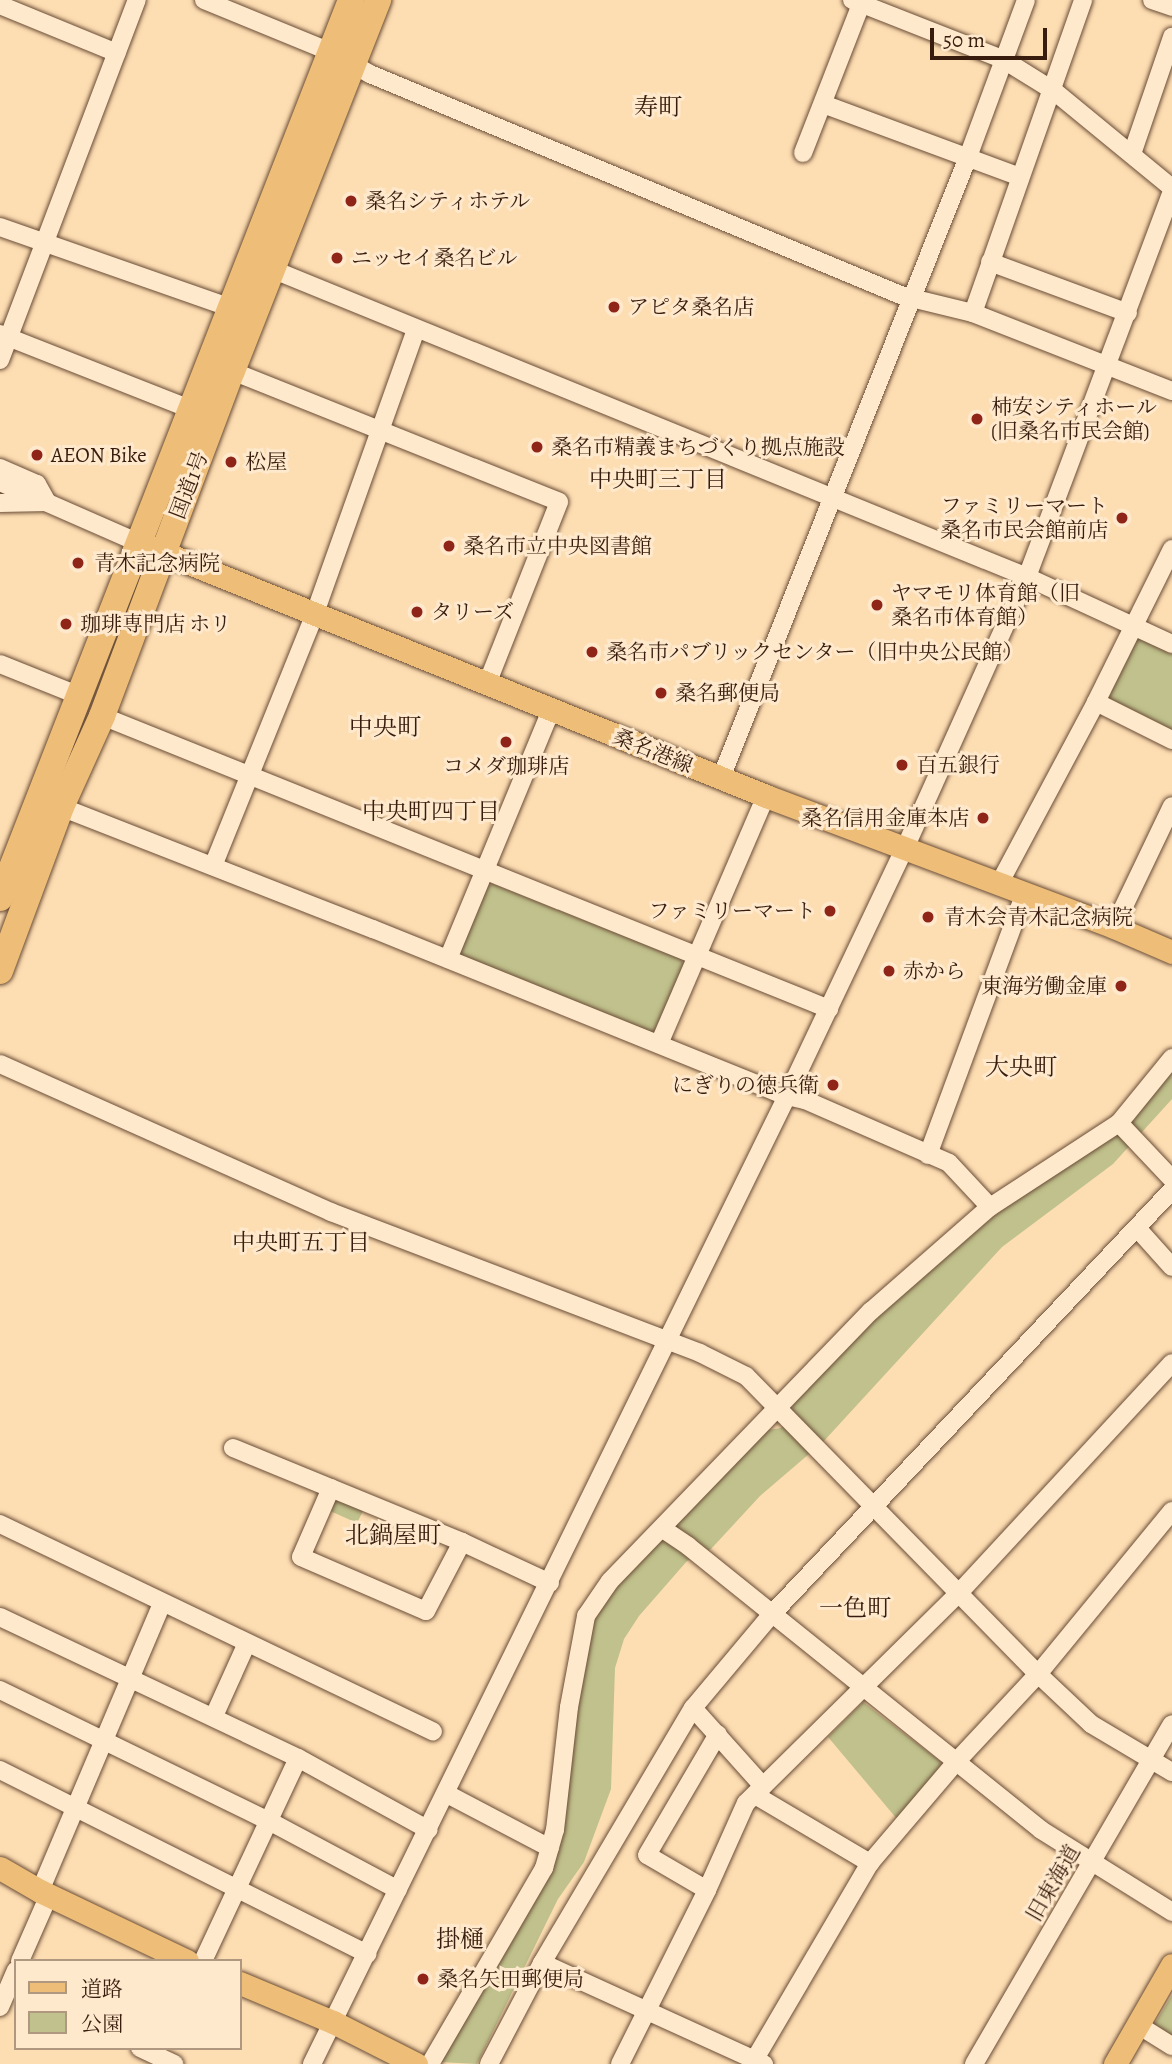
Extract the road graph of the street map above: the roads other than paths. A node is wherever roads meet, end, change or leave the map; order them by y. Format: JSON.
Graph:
{"nodes":[{"id":1,"x":137,"y":0,"type":"edge"},
{"id":2,"x":204,"y":0,"type":"edge"},
{"id":3,"x":351,"y":0,"type":"edge"},
{"id":4,"x":378,"y":0,"type":"edge"},
{"id":5,"x":1027,"y":0,"type":"edge"},
{"id":6,"x":1083,"y":0,"type":"edge"},
{"id":7,"x":1152,"y":0,"type":"edge"},
{"id":8,"x":857,"y":2,"type":"edge"},
{"id":9,"x":0,"y":5,"type":"edge"},
{"id":10,"x":1172,"y":7,"type":"edge"},
{"id":11,"x":1172,"y":37,"type":"edge"},
{"id":12,"x":117,"y":53,"type":"junction"},
{"id":13,"x":342,"y":58,"type":"junction"},
{"id":14,"x":1004,"y":61,"type":"junction"},
{"id":15,"x":1054,"y":91,"type":"junction"},
{"id":16,"x":824,"y":104,"type":"junction"},
{"id":17,"x":803,"y":153,"type":"dead end"},
{"id":18,"x":1132,"y":154,"type":"junction"},
{"id":19,"x":968,"y":157,"type":"junction"},
{"id":20,"x":1020,"y":177,"type":"junction"},
{"id":21,"x":1172,"y":189,"type":"edge"},
{"id":22,"x":0,"y":227,"type":"edge"},
{"id":23,"x":45,"y":245,"type":"junction"},
{"id":24,"x":990,"y":262,"type":"junction"},
{"id":25,"x":274,"y":270,"type":"junction"},
{"id":26,"x":913,"y":296,"type":"junction"},
{"id":27,"x":231,"y":308,"type":"junction"},
{"id":28,"x":973,"y":313,"type":"junction"},
{"id":29,"x":1128,"y":313,"type":"junction"},
{"id":30,"x":416,"y":330,"type":"junction"},
{"id":31,"x":5,"y":335,"type":"edge"},
{"id":32,"x":0,"y":360,"type":"edge"},
{"id":33,"x":1108,"y":366,"type":"junction"},
{"id":34,"x":232,"y":371,"type":"junction"},
{"id":35,"x":1172,"y":391,"type":"edge"},
{"id":36,"x":190,"y":409,"type":"junction"},
{"id":37,"x":380,"y":429,"type":"junction"},
{"id":38,"x":0,"y":468,"type":"edge"},
{"id":39,"x":0,"y":482,"type":"edge"},
{"id":40,"x":834,"y":499,"type":"junction"},
{"id":41,"x":47,"y":502,"type":"junction"},
{"id":42,"x":0,"y":503,"type":"edge"},
{"id":43,"x":137,"y":542,"type":"junction"},
{"id":44,"x":1172,"y":549,"type":"edge"},
{"id":45,"x":163,"y":554,"type":"junction"},
{"id":46,"x":1027,"y":577,"type":"junction"},
{"id":47,"x":315,"y":612,"type":"junction"},
{"id":48,"x":1133,"y":624,"type":"junction"},
{"id":49,"x":1172,"y":644,"type":"edge"},
{"id":50,"x":0,"y":664,"type":"edge"},
{"id":51,"x":487,"y":684,"type":"junction"},
{"id":52,"x":79,"y":696,"type":"junction"},
{"id":53,"x":1096,"y":702,"type":"junction"},
{"id":54,"x":551,"y":710,"type":"junction"},
{"id":55,"x":102,"y":716,"type":"junction"},
{"id":56,"x":1172,"y":740,"type":"edge"},
{"id":57,"x":250,"y":775,"type":"junction"},
{"id":58,"x":721,"y":778,"type":"junction"},
{"id":59,"x":766,"y":796,"type":"junction"},
{"id":60,"x":1172,"y":806,"type":"edge"},
{"id":61,"x":61,"y":807,"type":"junction"},
{"id":62,"x":905,"y":848,"type":"junction"},
{"id":63,"x":213,"y":866,"type":"junction"},
{"id":64,"x":5,"y":870,"type":"edge"},
{"id":65,"x":486,"y":870,"type":"junction"},
{"id":66,"x":35,"y":882,"type":"junction"},
{"id":67,"x":999,"y":884,"type":"junction"},
{"id":68,"x":1025,"y":893,"type":"junction"},
{"id":69,"x":0,"y":898,"type":"edge"},
{"id":70,"x":1114,"y":927,"type":"junction"},
{"id":71,"x":1172,"y":952,"type":"edge"},
{"id":72,"x":697,"y":956,"type":"junction"},
{"id":73,"x":449,"y":959,"type":"junction"},
{"id":74,"x":0,"y":971,"type":"edge"},
{"id":75,"x":829,"y":1009,"type":"junction"},
{"id":76,"x":659,"y":1044,"type":"junction"},
{"id":77,"x":1172,"y":1058,"type":"edge"},
{"id":78,"x":0,"y":1065,"type":"edge"},
{"id":79,"x":788,"y":1096,"type":"junction"},
{"id":80,"x":1119,"y":1123,"type":"junction"},
{"id":81,"x":928,"y":1155,"type":"junction"},
{"id":82,"x":1172,"y":1178,"type":"edge"},
{"id":83,"x":1172,"y":1190,"type":"edge"},
{"id":84,"x":990,"y":1207,"type":"junction"},
{"id":85,"x":1137,"y":1228,"type":"junction"},
{"id":86,"x":1172,"y":1267,"type":"edge"},
{"id":87,"x":667,"y":1342,"type":"junction"},
{"id":88,"x":1172,"y":1363,"type":"edge"},
{"id":89,"x":777,"y":1408,"type":"junction"},
{"id":90,"x":233,"y":1448,"type":"dead end"},
{"id":91,"x":331,"y":1488,"type":"junction"},
{"id":92,"x":874,"y":1509,"type":"junction"},
{"id":93,"x":1172,"y":1511,"type":"edge"},
{"id":94,"x":0,"y":1524,"type":"edge"},
{"id":95,"x":663,"y":1529,"type":"junction"},
{"id":96,"x":462,"y":1542,"type":"junction"},
{"id":97,"x":550,"y":1583,"type":"junction"},
{"id":98,"x":957,"y":1595,"type":"junction"},
{"id":99,"x":162,"y":1603,"type":"junction"},
{"id":100,"x":772,"y":1614,"type":"junction"},
{"id":101,"x":0,"y":1616,"type":"edge"},
{"id":102,"x":247,"y":1643,"type":"junction"},
{"id":103,"x":1038,"y":1675,"type":"junction"},
{"id":104,"x":130,"y":1678,"type":"junction"},
{"id":105,"x":0,"y":1690,"type":"edge"},
{"id":106,"x":864,"y":1690,"type":"junction"},
{"id":107,"x":693,"y":1708,"type":"junction"},
{"id":108,"x":214,"y":1716,"type":"junction"},
{"id":109,"x":1172,"y":1724,"type":"edge"},
{"id":110,"x":433,"y":1731,"type":"dead end"},
{"id":111,"x":718,"y":1734,"type":"junction"},
{"id":112,"x":104,"y":1740,"type":"junction"},
{"id":113,"x":298,"y":1758,"type":"junction"},
{"id":114,"x":1151,"y":1760,"type":"junction"},
{"id":115,"x":956,"y":1762,"type":"junction"},
{"id":116,"x":0,"y":1770,"type":"edge"},
{"id":117,"x":1172,"y":1772,"type":"edge"},
{"id":118,"x":759,"y":1791,"type":"junction"},
{"id":119,"x":447,"y":1794,"type":"junction"},
{"id":120,"x":76,"y":1806,"type":"junction"},
{"id":121,"x":269,"y":1821,"type":"junction"},
{"id":122,"x":429,"y":1830,"type":"junction"},
{"id":123,"x":550,"y":1848,"type":"junction"},
{"id":124,"x":870,"y":1863,"type":"junction"},
{"id":125,"x":1091,"y":1863,"type":"junction"},
{"id":126,"x":0,"y":1868,"type":"edge"},
{"id":127,"x":237,"y":1887,"type":"junction"},
{"id":128,"x":707,"y":1889,"type":"junction"},
{"id":129,"x":398,"y":1890,"type":"junction"},
{"id":130,"x":44,"y":1893,"type":"junction"},
{"id":131,"x":1172,"y":1912,"type":"edge"},
{"id":132,"x":367,"y":1954,"type":"junction"},
{"id":133,"x":21,"y":1959,"type":"edge"},
{"id":134,"x":183,"y":1959,"type":"edge"},
{"id":135,"x":204,"y":1959,"type":"edge"},
{"id":136,"x":542,"y":1963,"type":"junction"},
{"id":137,"x":1172,"y":1965,"type":"edge"},
{"id":138,"x":242,"y":1984,"type":"edge"},
{"id":139,"x":8,"y":1988,"type":"edge"},
{"id":140,"x":0,"y":2007,"type":"edge"},
{"id":141,"x":648,"y":2010,"type":"junction"},
{"id":142,"x":333,"y":2022,"type":"junction"},
{"id":143,"x":1138,"y":2025,"type":"junction"},
{"id":144,"x":1172,"y":2046,"type":"edge"},
{"id":145,"x":144,"y":2050,"type":"edge"},
{"id":146,"x":757,"y":2062,"type":"edge"},
{"id":147,"x":174,"y":2064,"type":"edge"},
{"id":148,"x":312,"y":2064,"type":"edge"},
{"id":149,"x":416,"y":2064,"type":"edge"},
{"id":150,"x":430,"y":2064,"type":"edge"},
{"id":151,"x":489,"y":2064,"type":"edge"},
{"id":152,"x":620,"y":2064,"type":"edge"},
{"id":153,"x":974,"y":2064,"type":"edge"},
{"id":154,"x":1115,"y":2064,"type":"edge"}],
"edges":[{"from":1,"to":12,"type":"street"},
{"from":2,"to":13,"type":"street"},
{"from":3,"to":13,"type":"highway","name":"国道1号"},
{"from":4,"to":13,"type":"highway","name":"国道1号"},
{"from":5,"to":14,"type":"street"},
{"from":6,"to":15,"type":"street"},
{"from":7,"to":10,"type":"street"},
{"from":8,"to":14,"type":"street"},
{"from":8,"to":16,"type":"street"},
{"from":9,"to":12,"type":"street"},
{"from":11,"to":18,"type":"street"},
{"from":12,"to":23,"type":"street"},
{"from":13,"to":25,"type":"highway","name":"国道1号"},
{"from":13,"to":26,"type":"street"},
{"from":13,"to":27,"type":"highway","name":"国道1号"},
{"from":14,"to":15,"type":"street"},
{"from":14,"to":19,"type":"street"},
{"from":15,"to":18,"type":"street"},
{"from":15,"to":20,"type":"street"},
{"from":16,"to":17,"type":"street"},
{"from":16,"to":19,"type":"street"},
{"from":18,"to":21,"type":"street"},
{"from":19,"to":20,"type":"street"},
{"from":19,"to":26,"type":"street"},
{"from":20,"to":24,"type":"street"},
{"from":21,"to":29,"type":"street"},
{"from":22,"to":23,"type":"street"},
{"from":23,"to":27,"type":"street"},
{"from":23,"to":31,"type":"street"},
{"from":24,"to":28,"type":"street"},
{"from":24,"to":29,"type":"street"},
{"from":25,"to":30,"type":"street"},
{"from":25,"to":34,"type":"highway","name":"国道1号"},
{"from":26,"to":28,"type":"street"},
{"from":26,"to":40,"type":"street"},
{"from":27,"to":36,"type":"highway","name":"国道1号"},
{"from":28,"to":33,"type":"street"},
{"from":29,"to":33,"type":"street"},
{"from":30,"to":37,"type":"street"},
{"from":30,"to":40,"type":"street"},
{"from":31,"to":32,"type":"street"},
{"from":31,"to":36,"type":"street"},
{"from":33,"to":35,"type":"street"},
{"from":33,"to":46,"type":"street"},
{"from":34,"to":37,"type":"street"},
{"from":34,"to":45,"type":"highway","name":"国道1号"},
{"from":36,"to":43,"type":"highway","name":"国道1号"},
{"from":37,"to":47,"type":"street"},
{"from":37,"to":51,"type":"street"},
{"from":38,"to":41,"type":"street"},
{"from":39,"to":41,"type":"street"},
{"from":40,"to":46,"type":"street"},
{"from":40,"to":58,"type":"street"},
{"from":41,"to":42,"type":"street"},
{"from":41,"to":43,"type":"street"},
{"from":43,"to":45,"type":"main road","name":"桑名港線"},
{"from":43,"to":52,"type":"highway","name":"国道1号"},
{"from":44,"to":48,"type":"street"},
{"from":45,"to":47,"type":"main road","name":"桑名港線"},
{"from":45,"to":55,"type":"highway","name":"国道1号"},
{"from":46,"to":48,"type":"street"},
{"from":46,"to":62,"type":"street"},
{"from":47,"to":51,"type":"main road","name":"桑名港線"},
{"from":47,"to":57,"type":"street"},
{"from":48,"to":49,"type":"street"},
{"from":48,"to":53,"type":"street"},
{"from":50,"to":52,"type":"street"},
{"from":51,"to":54,"type":"main road","name":"桑名港線"},
{"from":52,"to":64,"type":"highway","name":"国道1号"},
{"from":53,"to":56,"type":"street"},
{"from":53,"to":67,"type":"street"},
{"from":54,"to":58,"type":"main road","name":"桑名港線"},
{"from":54,"to":65,"type":"street"},
{"from":55,"to":57,"type":"street"},
{"from":55,"to":61,"type":"highway","name":"国道1号"},
{"from":57,"to":63,"type":"street"},
{"from":57,"to":65,"type":"street"},
{"from":58,"to":59,"type":"main road","name":"桑名港線"},
{"from":59,"to":62,"type":"main road","name":"桑名港線"},
{"from":59,"to":72,"type":"street"},
{"from":60,"to":70,"type":"street"},
{"from":61,"to":63,"type":"street"},
{"from":61,"to":66,"type":"highway","name":"国道1号"},
{"from":62,"to":67,"type":"main road","name":"桑名港線"},
{"from":62,"to":75,"type":"street"},
{"from":63,"to":73,"type":"street"},
{"from":64,"to":66,"type":"street"},
{"from":64,"to":69,"type":"highway","name":"国道1号"},
{"from":65,"to":72,"type":"street"},
{"from":65,"to":73,"type":"street"},
{"from":66,"to":74,"type":"highway","name":"国道1号"},
{"from":67,"to":68,"type":"main road","name":"桑名港線"},
{"from":68,"to":70,"type":"main road","name":"桑名港線"},
{"from":68,"to":81,"type":"street"},
{"from":70,"to":71,"type":"main road","name":"桑名港線"},
{"from":72,"to":75,"type":"street"},
{"from":72,"to":76,"type":"street"},
{"from":73,"to":76,"type":"street"},
{"from":75,"to":79,"type":"street"},
{"from":76,"to":79,"type":"street"},
{"from":77,"to":80,"type":"street"},
{"from":78,"to":87,"type":"street"},
{"from":79,"to":81,"type":"street"},
{"from":79,"to":87,"type":"street"},
{"from":80,"to":82,"type":"street"},
{"from":80,"to":84,"type":"street"},
{"from":81,"to":84,"type":"street"},
{"from":83,"to":85,"type":"street"},
{"from":84,"to":89,"type":"street"},
{"from":85,"to":86,"type":"street"},
{"from":85,"to":92,"type":"street"},
{"from":87,"to":89,"type":"street"},
{"from":87,"to":97,"type":"street"},
{"from":88,"to":98,"type":"street"},
{"from":89,"to":92,"type":"street"},
{"from":89,"to":95,"type":"street"},
{"from":90,"to":91,"type":"street"},
{"from":91,"to":96,"type":"street"},
{"from":91,"to":96,"type":"street"},
{"from":92,"to":98,"type":"street"},
{"from":92,"to":100,"type":"street"},
{"from":93,"to":103,"type":"street"},
{"from":94,"to":99,"type":"street"},
{"from":95,"to":100,"type":"street"},
{"from":95,"to":123,"type":"street"},
{"from":96,"to":97,"type":"street"},
{"from":97,"to":119,"type":"street"},
{"from":98,"to":103,"type":"street"},
{"from":98,"to":106,"type":"street"},
{"from":99,"to":102,"type":"street"},
{"from":99,"to":104,"type":"street"},
{"from":100,"to":106,"type":"street"},
{"from":100,"to":107,"type":"street"},
{"from":101,"to":104,"type":"street"},
{"from":102,"to":108,"type":"street"},
{"from":102,"to":110,"type":"street"},
{"from":103,"to":114,"type":"street"},
{"from":103,"to":115,"type":"street"},
{"from":104,"to":108,"type":"street"},
{"from":104,"to":112,"type":"street"},
{"from":105,"to":112,"type":"street"},
{"from":106,"to":115,"type":"street"},
{"from":106,"to":118,"type":"street"},
{"from":107,"to":111,"type":"street"},
{"from":107,"to":136,"type":"street"},
{"from":108,"to":113,"type":"street"},
{"from":109,"to":114,"type":"street","name":"旧東海道"},
{"from":111,"to":118,"type":"street"},
{"from":111,"to":128,"type":"street"},
{"from":112,"to":120,"type":"street"},
{"from":112,"to":121,"type":"street"},
{"from":113,"to":121,"type":"street"},
{"from":113,"to":122,"type":"street"},
{"from":114,"to":117,"type":"street"},
{"from":114,"to":125,"type":"street","name":"旧東海道"},
{"from":115,"to":124,"type":"street"},
{"from":115,"to":125,"type":"street"},
{"from":116,"to":120,"type":"street"},
{"from":118,"to":124,"type":"street"},
{"from":118,"to":128,"type":"street"},
{"from":119,"to":122,"type":"street"},
{"from":119,"to":123,"type":"street"},
{"from":120,"to":127,"type":"street"},
{"from":120,"to":130,"type":"street"},
{"from":121,"to":127,"type":"street"},
{"from":121,"to":129,"type":"street"},
{"from":122,"to":129,"type":"street"},
{"from":123,"to":150,"type":"street"},
{"from":124,"to":146,"type":"street"},
{"from":125,"to":131,"type":"street"},
{"from":125,"to":153,"type":"street","name":"旧東海道"},
{"from":126,"to":130,"type":"main road"},
{"from":127,"to":132,"type":"street"},
{"from":127,"to":135,"type":"street"},
{"from":128,"to":141,"type":"street"},
{"from":129,"to":132,"type":"street"},
{"from":130,"to":133,"type":"street"},
{"from":130,"to":134,"type":"main road"},
{"from":132,"to":142,"type":"street"},
{"from":136,"to":141,"type":"street"},
{"from":136,"to":151,"type":"street"},
{"from":137,"to":143,"type":"main road"},
{"from":138,"to":142,"type":"main road"},
{"from":139,"to":140,"type":"street"},
{"from":141,"to":146,"type":"street"},
{"from":141,"to":152,"type":"street"},
{"from":142,"to":148,"type":"street"},
{"from":142,"to":149,"type":"main road"},
{"from":143,"to":144,"type":"street"},
{"from":143,"to":154,"type":"main road"},
{"from":145,"to":147,"type":"street"}]}
